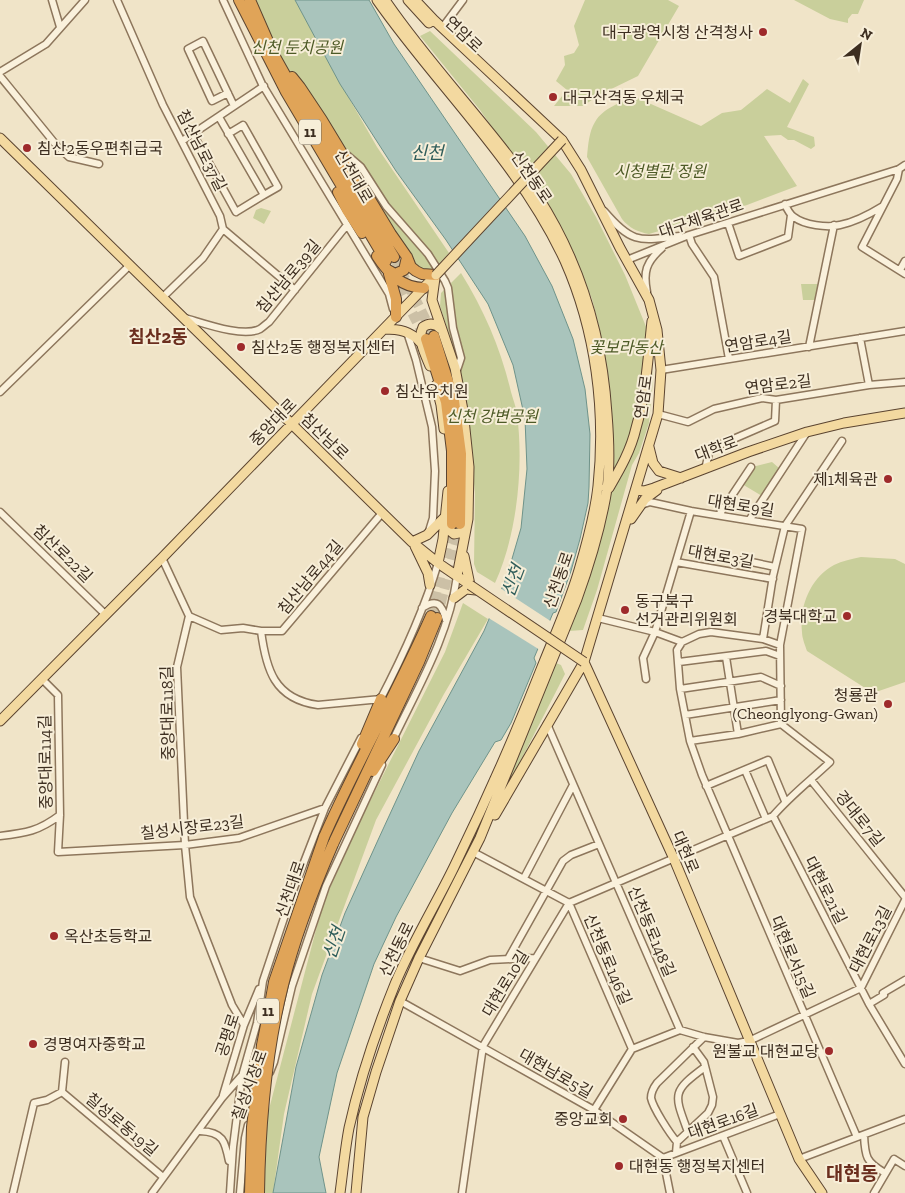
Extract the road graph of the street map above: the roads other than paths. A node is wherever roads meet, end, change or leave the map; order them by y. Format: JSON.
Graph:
{"nodes":[{"id":1,"x":52,"y":0,"type":"edge"},
{"id":2,"x":85,"y":0,"type":"edge"},
{"id":3,"x":117,"y":0,"type":"edge"},
{"id":4,"x":223,"y":0,"type":"edge"},
{"id":5,"x":240,"y":0,"type":"edge"},
{"id":6,"x":250,"y":0,"type":"edge"},
{"id":7,"x":377,"y":0,"type":"edge"},
{"id":8,"x":385,"y":0,"type":"edge"},
{"id":9,"x":408,"y":0,"type":"edge"},
{"id":10,"x":415,"y":0,"type":"edge"},
{"id":11,"x":463,"y":0,"type":"edge"},
{"id":12,"x":60,"y":27,"type":"junction"},
{"id":13,"x":442,"y":28,"type":"junction"},
{"id":14,"x":279,"y":63,"type":"junction"},
{"id":15,"x":0,"y":72,"type":"edge"},
{"id":16,"x":0,"y":76,"type":"edge"},
{"id":17,"x":264,"y":86,"type":"junction"},
{"id":18,"x":228,"y":93,"type":"junction"},
{"id":19,"x":234,"y":106,"type":"junction"},
{"id":20,"x":526,"y":106,"type":"junction"},
{"id":21,"x":219,"y":116,"type":"junction"},
{"id":22,"x":193,"y":134,"type":"junction"},
{"id":23,"x":228,"y":134,"type":"junction"},
{"id":24,"x":0,"y":138,"type":"edge"},
{"id":25,"x":562,"y":140,"type":"junction"},
{"id":26,"x":182,"y":141,"type":"junction"},
{"id":27,"x":338,"y":147,"type":"junction"},
{"id":28,"x":99,"y":164,"type":"dead end"},
{"id":29,"x":902,"y":167,"type":"edge"},
{"id":30,"x":264,"y":195,"type":"junction"},
{"id":31,"x":598,"y":203,"type":"junction"},
{"id":32,"x":785,"y":204,"type":"junction"},
{"id":33,"x":883,"y":206,"type":"junction"},
{"id":34,"x":791,"y":215,"type":"junction"},
{"id":35,"x":728,"y":223,"type":"junction"},
{"id":36,"x":347,"y":225,"type":"junction"},
{"id":37,"x":834,"y":226,"type":"junction"},
{"id":38,"x":223,"y":229,"type":"junction"},
{"id":39,"x":689,"y":235,"type":"junction"},
{"id":40,"x":666,"y":244,"type":"junction"},
{"id":41,"x":407,"y":257,"type":"junction"},
{"id":42,"x":627,"y":260,"type":"junction"},
{"id":43,"x":905,"y":261,"type":"edge"},
{"id":44,"x":130,"y":265,"type":"junction"},
{"id":45,"x":388,"y":265,"type":"junction"},
{"id":46,"x":902,"y":272,"type":"edge"},
{"id":47,"x":436,"y":275,"type":"junction"},
{"id":48,"x":424,"y":288,"type":"junction"},
{"id":49,"x":295,"y":290,"type":"junction"},
{"id":50,"x":163,"y":297,"type":"junction"},
{"id":51,"x":649,"y":300,"type":"junction"},
{"id":52,"x":653,"y":316,"type":"junction"},
{"id":53,"x":396,"y":317,"type":"junction"},
{"id":54,"x":185,"y":318,"type":"junction"},
{"id":55,"x":384,"y":330,"type":"junction"},
{"id":56,"x":905,"y":331,"type":"edge"},
{"id":57,"x":407,"y":332,"type":"junction"},
{"id":58,"x":431,"y":337,"type":"junction"},
{"id":59,"x":860,"y":338,"type":"junction"},
{"id":60,"x":809,"y":347,"type":"junction"},
{"id":61,"x":729,"y":360,"type":"junction"},
{"id":62,"x":662,"y":370,"type":"junction"},
{"id":63,"x":456,"y":374,"type":"junction"},
{"id":64,"x":905,"y":382,"type":"edge"},
{"id":65,"x":869,"y":385,"type":"junction"},
{"id":66,"x":0,"y":392,"type":"edge"},
{"id":67,"x":776,"y":400,"type":"junction"},
{"id":68,"x":905,"y":413,"type":"edge"},
{"id":69,"x":658,"y":414,"type":"junction"},
{"id":70,"x":292,"y":424,"type":"junction"},
{"id":71,"x":807,"y":432,"type":"junction"},
{"id":72,"x":842,"y":441,"type":"dead end"},
{"id":73,"x":649,"y":445,"type":"junction"},
{"id":74,"x":751,"y":467,"type":"dead end"},
{"id":75,"x":705,"y":469,"type":"junction"},
{"id":76,"x":681,"y":478,"type":"junction"},
{"id":77,"x":602,"y":488,"type":"junction"},
{"id":78,"x":660,"y":488,"type":"junction"},
{"id":79,"x":636,"y":490,"type":"junction"},
{"id":80,"x":660,"y":504,"type":"junction"},
{"id":81,"x":640,"y":506,"type":"junction"},
{"id":82,"x":691,"y":511,"type":"junction"},
{"id":83,"x":0,"y":512,"type":"edge"},
{"id":84,"x":382,"y":513,"type":"junction"},
{"id":85,"x":719,"y":515,"type":"junction"},
{"id":86,"x":750,"y":520,"type":"junction"},
{"id":87,"x":456,"y":523,"type":"junction"},
{"id":88,"x":785,"y":526,"type":"junction"},
{"id":89,"x":625,"y":527,"type":"junction"},
{"id":90,"x":427,"y":535,"type":"junction"},
{"id":91,"x":412,"y":542,"type":"junction"},
{"id":92,"x":463,"y":551,"type":"junction"},
{"id":93,"x":162,"y":558,"type":"junction"},
{"id":94,"x":742,"y":560,"type":"dead end"},
{"id":95,"x":676,"y":562,"type":"junction"},
{"id":96,"x":438,"y":563,"type":"junction"},
{"id":97,"x":775,"y":567,"type":"junction"},
{"id":98,"x":457,"y":576,"type":"junction"},
{"id":99,"x":773,"y":579,"type":"junction"},
{"id":100,"x":430,"y":586,"type":"junction"},
{"id":101,"x":471,"y":588,"type":"junction"},
{"id":102,"x":454,"y":598,"type":"junction"},
{"id":103,"x":422,"y":608,"type":"junction"},
{"id":104,"x":106,"y":615,"type":"junction"},
{"id":105,"x":188,"y":616,"type":"junction"},
{"id":106,"x":438,"y":618,"type":"junction"},
{"id":107,"x":598,"y":618,"type":"junction"},
{"id":108,"x":261,"y":631,"type":"junction"},
{"id":109,"x":655,"y":632,"type":"junction"},
{"id":110,"x":763,"y":639,"type":"junction"},
{"id":111,"x":682,"y":642,"type":"junction"},
{"id":112,"x":780,"y":645,"type":"junction"},
{"id":113,"x":726,"y":656,"type":"junction"},
{"id":114,"x":780,"y":656,"type":"junction"},
{"id":115,"x":584,"y":662,"type":"junction"},
{"id":116,"x":679,"y":662,"type":"junction"},
{"id":117,"x":42,"y":679,"type":"junction"},
{"id":118,"x":646,"y":679,"type":"dead end"},
{"id":119,"x":729,"y":681,"type":"junction"},
{"id":120,"x":780,"y":686,"type":"junction"},
{"id":121,"x":680,"y":689,"type":"junction"},
{"id":122,"x":381,"y":699,"type":"junction"},
{"id":123,"x":780,"y":700,"type":"junction"},
{"id":124,"x":734,"y":708,"type":"junction"},
{"id":125,"x":685,"y":715,"type":"junction"},
{"id":126,"x":0,"y":721,"type":"edge"},
{"id":127,"x":547,"y":724,"type":"junction"},
{"id":128,"x":781,"y":724,"type":"junction"},
{"id":129,"x":738,"y":734,"type":"junction"},
{"id":130,"x":394,"y":739,"type":"junction"},
{"id":131,"x":690,"y":741,"type":"junction"},
{"id":132,"x":745,"y":770,"type":"junction"},
{"id":133,"x":812,"y":780,"type":"junction"},
{"id":134,"x":573,"y":785,"type":"junction"},
{"id":135,"x":706,"y":786,"type":"junction"},
{"id":136,"x":786,"y":801,"type":"junction"},
{"id":137,"x":325,"y":808,"type":"junction"},
{"id":138,"x":336,"y":808,"type":"junction"},
{"id":139,"x":348,"y":810,"type":"junction"},
{"id":140,"x":60,"y":815,"type":"junction"},
{"id":141,"x":773,"y":816,"type":"junction"},
{"id":142,"x":766,"y":819,"type":"junction"},
{"id":143,"x":0,"y":836,"type":"edge"},
{"id":144,"x":726,"y":836,"type":"junction"},
{"id":145,"x":185,"y":844,"type":"junction"},
{"id":146,"x":599,"y":844,"type":"junction"},
{"id":147,"x":58,"y":852,"type":"joint"},
{"id":148,"x":473,"y":852,"type":"junction"},
{"id":149,"x":674,"y":859,"type":"junction"},
{"id":150,"x":524,"y":878,"type":"junction"},
{"id":151,"x":616,"y":883,"type":"junction"},
{"id":152,"x":547,"y":891,"type":"junction"},
{"id":153,"x":905,"y":899,"type":"edge"},
{"id":154,"x":569,"y":904,"type":"junction"},
{"id":155,"x":419,"y":958,"type":"junction"},
{"id":156,"x":535,"y":958,"type":"junction"},
{"id":157,"x":508,"y":959,"type":"junction"},
{"id":158,"x":905,"y":980,"type":"edge"},
{"id":159,"x":263,"y":981,"type":"junction"},
{"id":160,"x":861,"y":988,"type":"junction"},
{"id":161,"x":400,"y":1001,"type":"junction"},
{"id":162,"x":869,"y":1004,"type":"junction"},
{"id":163,"x":804,"y":1015,"type":"junction"},
{"id":164,"x":257,"y":1023,"type":"junction"},
{"id":165,"x":244,"y":1025,"type":"junction"},
{"id":166,"x":282,"y":1030,"type":"junction"},
{"id":167,"x":680,"y":1030,"type":"junction"},
{"id":168,"x":704,"y":1037,"type":"junction"},
{"id":169,"x":749,"y":1041,"type":"junction"},
{"id":170,"x":483,"y":1046,"type":"junction"},
{"id":171,"x":693,"y":1047,"type":"junction"},
{"id":172,"x":632,"y":1049,"type":"junction"},
{"id":173,"x":65,"y":1062,"type":"dead end"},
{"id":174,"x":905,"y":1064,"type":"edge"},
{"id":175,"x":705,"y":1067,"type":"junction"},
{"id":176,"x":242,"y":1076,"type":"junction"},
{"id":177,"x":62,"y":1092,"type":"junction"},
{"id":178,"x":222,"y":1100,"type":"junction"},
{"id":179,"x":594,"y":1110,"type":"junction"},
{"id":180,"x":780,"y":1114,"type":"junction"},
{"id":181,"x":363,"y":1117,"type":"junction"},
{"id":182,"x":905,"y":1119,"type":"edge"},
{"id":183,"x":200,"y":1131,"type":"junction"},
{"id":184,"x":688,"y":1132,"type":"junction"},
{"id":185,"x":864,"y":1134,"type":"junction"},
{"id":186,"x":724,"y":1136,"type":"junction"},
{"id":187,"x":856,"y":1137,"type":"junction"},
{"id":188,"x":677,"y":1142,"type":"junction"},
{"id":189,"x":676,"y":1154,"type":"junction"},
{"id":190,"x":663,"y":1158,"type":"junction"},
{"id":191,"x":799,"y":1159,"type":"junction"},
{"id":192,"x":905,"y":1166,"type":"edge"},
{"id":193,"x":231,"y":1168,"type":"junction"},
{"id":194,"x":885,"y":1173,"type":"junction"},
{"id":195,"x":163,"y":1177,"type":"junction"},
{"id":196,"x":13,"y":1193,"type":"edge"},
{"id":197,"x":152,"y":1193,"type":"edge"},
{"id":198,"x":230,"y":1193,"type":"edge"},
{"id":199,"x":240,"y":1193,"type":"edge"},
{"id":200,"x":250,"y":1193,"type":"edge"},
{"id":201,"x":258,"y":1193,"type":"edge"},
{"id":202,"x":340,"y":1193,"type":"edge"},
{"id":203,"x":350,"y":1193,"type":"edge"},
{"id":204,"x":356,"y":1193,"type":"edge"},
{"id":205,"x":462,"y":1193,"type":"edge"},
{"id":206,"x":670,"y":1193,"type":"edge"},
{"id":207,"x":747,"y":1193,"type":"edge"},
{"id":208,"x":822,"y":1193,"type":"edge"},
{"id":209,"x":874,"y":1193,"type":"edge"}],
"edges":[{"from":1,"to":12,"type":"street"},
{"from":2,"to":12,"type":"street"},
{"from":3,"to":26,"type":"street","name":"침산남로37길"},
{"from":4,"to":17,"type":"street"},
{"from":5,"to":45,"type":"highway","number":"11"},
{"from":6,"to":14,"type":"highway","name":"신천대로","number":"11"},
{"from":7,"to":77,"type":"main road","name":"신천동로"},
{"from":8,"to":77,"type":"main road","name":"신천동로"},
{"from":9,"to":20,"type":"main road","name":"연암로"},
{"from":10,"to":13,"type":"main road","name":"연암로"},
{"from":11,"to":13,"type":"street"},
{"from":12,"to":15,"type":"street"},
{"from":13,"to":20,"type":"main road","name":"연암로"},
{"from":14,"to":27,"type":"highway"},
{"from":14,"to":45,"type":"highway","name":"신천대로","number":"11"},
{"from":16,"to":28,"type":"street"},
{"from":17,"to":19,"type":"street"},
{"from":17,"to":36,"type":"street"},
{"from":18,"to":18,"type":"street"},
{"from":18,"to":19,"type":"street"},
{"from":19,"to":21,"type":"street"},
{"from":20,"to":25,"type":"main road","name":"연암로"},
{"from":21,"to":22,"type":"street"},
{"from":21,"to":23,"type":"street"},
{"from":22,"to":26,"type":"street"},
{"from":22,"to":30,"type":"street"},
{"from":23,"to":30,"type":"street"},
{"from":23,"to":30,"type":"street"},
{"from":24,"to":44,"type":"main road","name":"침산남로"},
{"from":25,"to":31,"type":"main road","name":"연암로"},
{"from":25,"to":47,"type":"main road","name":"중앙대로","bridge":true},
{"from":26,"to":38,"type":"street","name":"침산남로37길"},
{"from":27,"to":41,"type":"highway"},
{"from":27,"to":63,"type":"street"},
{"from":29,"to":32,"type":"street","name":"대구체육관로"},
{"from":29,"to":33,"type":"street"},
{"from":31,"to":39,"type":"street"},
{"from":31,"to":42,"type":"main road","name":"연암로"},
{"from":32,"to":34,"type":"street"},
{"from":32,"to":35,"type":"street","name":"대구체육관로"},
{"from":33,"to":37,"type":"street"},
{"from":33,"to":46,"type":"street"},
{"from":34,"to":35,"type":"street"},
{"from":34,"to":37,"type":"street"},
{"from":35,"to":39,"type":"street","name":"대구체육관로"},
{"from":36,"to":49,"type":"street","name":"침산남로39길"},
{"from":36,"to":53,"type":"street"},
{"from":37,"to":60,"type":"street"},
{"from":38,"to":49,"type":"street"},
{"from":38,"to":50,"type":"street"},
{"from":39,"to":40,"type":"street","name":"대구체육관로"},
{"from":39,"to":61,"type":"street"},
{"from":40,"to":42,"type":"street","name":"대구체육관로"},
{"from":40,"to":51,"type":"street"},
{"from":41,"to":45,"type":"highway"},
{"from":41,"to":47,"type":"highway"},
{"from":42,"to":51,"type":"main road","name":"연암로"},
{"from":43,"to":46,"type":"street"},
{"from":44,"to":50,"type":"main road","name":"침산남로"},
{"from":44,"to":66,"type":"street"},
{"from":45,"to":48,"type":"highway"},
{"from":45,"to":53,"type":"highway"},
{"from":47,"to":48,"type":"main road","name":"중앙대로"},
{"from":47,"to":58,"type":"main road"},
{"from":48,"to":53,"type":"main road","name":"중앙대로"},
{"from":49,"to":54,"type":"street","name":"침산남로39길"},
{"from":50,"to":54,"type":"main road","name":"침산남로"},
{"from":51,"to":52,"type":"main road","name":"연암로"},
{"from":52,"to":62,"type":"main road","name":"연암로"},
{"from":52,"to":77,"type":"main road"},
{"from":53,"to":55,"type":"main road","name":"중앙대로"},
{"from":54,"to":70,"type":"main road","name":"침산남로"},
{"from":55,"to":57,"type":"main road"},
{"from":55,"to":70,"type":"main road","name":"중앙대로"},
{"from":56,"to":59,"type":"street","name":"연암로4길"},
{"from":57,"to":58,"type":"main road"},
{"from":57,"to":90,"type":"street"},
{"from":58,"to":63,"type":"main road"},
{"from":58,"to":87,"type":"highway"},
{"from":59,"to":60,"type":"street","name":"연암로4길"},
{"from":59,"to":65,"type":"street"},
{"from":60,"to":61,"type":"street","name":"연암로4길"},
{"from":61,"to":62,"type":"street","name":"연암로4길"},
{"from":62,"to":69,"type":"main road","name":"연암로"},
{"from":63,"to":87,"type":"main road"},
{"from":64,"to":65,"type":"street","name":"연암로2길"},
{"from":65,"to":67,"type":"street","name":"연암로2길"},
{"from":67,"to":69,"type":"street","name":"연암로2길"},
{"from":67,"to":75,"type":"street"},
{"from":68,"to":71,"type":"main road","name":"대학로"},
{"from":69,"to":73,"type":"main road","name":"연암로"},
{"from":70,"to":84,"type":"main road","name":"침산남로"},
{"from":70,"to":93,"type":"main road","name":"중앙대로"},
{"from":71,"to":75,"type":"main road","name":"대학로"},
{"from":71,"to":86,"type":"street"},
{"from":72,"to":88,"type":"street"},
{"from":73,"to":76,"type":"main road"},
{"from":73,"to":79,"type":"main road","name":"연암로"},
{"from":74,"to":85,"type":"street","name":"대학로"},
{"from":75,"to":76,"type":"main road","name":"대학로"},
{"from":76,"to":78,"type":"main road","name":"대학로"},
{"from":77,"to":148,"type":"main road","name":"신천동로"},
{"from":77,"to":202,"type":"main road","name":"신천동로"},
{"from":78,"to":79,"type":"main road","name":"대학로"},
{"from":78,"to":80,"type":"street"},
{"from":78,"to":81,"type":"main road"},
{"from":79,"to":89,"type":"main road","name":"연암로"},
{"from":80,"to":81,"type":"street","name":"대현로9길"},
{"from":80,"to":82,"type":"street","name":"대현로9길"},
{"from":81,"to":89,"type":"main road"},
{"from":82,"to":85,"type":"street","name":"대현로9길"},
{"from":82,"to":95,"type":"street","name":"대현로9길"},
{"from":83,"to":104,"type":"street","name":"침산로22길"},
{"from":84,"to":91,"type":"main road","name":"침산남로"},
{"from":84,"to":108,"type":"street","name":"침산남로44길"},
{"from":85,"to":86,"type":"street","name":"대현로9길"},
{"from":86,"to":88,"type":"street","name":"대현로9길"},
{"from":87,"to":90,"type":"main road"},
{"from":87,"to":92,"type":"main road"},
{"from":87,"to":96,"type":"main road"},
{"from":88,"to":97,"type":"street","name":"대현로9길"},
{"from":88,"to":112,"type":"street","name":"대현로9길"},
{"from":89,"to":107,"type":"main road","name":"연암로"},
{"from":90,"to":91,"type":"main road"},
{"from":91,"to":96,"type":"main road","name":"침산남로"},
{"from":91,"to":100,"type":"main road"},
{"from":92,"to":98,"type":"main road"},
{"from":92,"to":101,"type":"main road"},
{"from":93,"to":104,"type":"main road","name":"중앙대로"},
{"from":93,"to":105,"type":"street"},
{"from":94,"to":97,"type":"street"},
{"from":95,"to":99,"type":"street","name":"대현로3길"},
{"from":95,"to":109,"type":"street","name":"대현로3길"},
{"from":96,"to":98,"type":"main road","name":"침산남로"},
{"from":96,"to":100,"type":"street","name":"칠성시장로"},
{"from":97,"to":99,"type":"street","name":"대현로9길"},
{"from":98,"to":101,"type":"main road"},
{"from":98,"to":102,"type":"street","name":"칠성시장로"},
{"from":99,"to":110,"type":"street","name":"대현로3길"},
{"from":100,"to":103,"type":"street","name":"칠성시장로"},
{"from":101,"to":102,"type":"main road"},
{"from":101,"to":115,"type":"main road","bridge":true},
{"from":102,"to":106,"type":"street","name":"칠성시장로"},
{"from":103,"to":106,"type":"street"},
{"from":103,"to":122,"type":"street","name":"칠성시장로"},
{"from":104,"to":117,"type":"main road","name":"중앙대로"},
{"from":105,"to":108,"type":"street","name":"침산남로44길"},
{"from":105,"to":145,"type":"street","name":"중앙대로118길"},
{"from":106,"to":130,"type":"street","name":"칠성시장로"},
{"from":106,"to":138,"type":"highway","name":"신천대로"},
{"from":106,"to":139,"type":"highway","name":"신천대로"},
{"from":107,"to":109,"type":"street"},
{"from":107,"to":115,"type":"main road","name":"연암로"},
{"from":108,"to":122,"type":"street"},
{"from":109,"to":111,"type":"street"},
{"from":109,"to":118,"type":"street","name":"대현로3길"},
{"from":110,"to":111,"type":"street"},
{"from":110,"to":112,"type":"street"},
{"from":111,"to":116,"type":"street","name":"대현로서15길"},
{"from":112,"to":114,"type":"street","name":"대현로9길"},
{"from":113,"to":114,"type":"street"},
{"from":113,"to":116,"type":"street"},
{"from":113,"to":119,"type":"street"},
{"from":114,"to":120,"type":"street","name":"대현로9길"},
{"from":115,"to":127,"type":"main road","name":"연암로"},
{"from":115,"to":149,"type":"main road","name":"대현로"},
{"from":116,"to":121,"type":"street","name":"대현로서15길"},
{"from":117,"to":126,"type":"main road","name":"중앙대로"},
{"from":117,"to":140,"type":"street","name":"중앙대로114길"},
{"from":119,"to":120,"type":"street"},
{"from":119,"to":121,"type":"street"},
{"from":119,"to":124,"type":"street"},
{"from":120,"to":123,"type":"street","name":"대현로9길"},
{"from":121,"to":125,"type":"street","name":"대현로서15길"},
{"from":122,"to":137,"type":"street","name":"칠성시장로"},
{"from":122,"to":138,"type":"highway"},
{"from":123,"to":124,"type":"street"},
{"from":123,"to":128,"type":"street","name":"대현로9길"},
{"from":124,"to":125,"type":"street"},
{"from":124,"to":129,"type":"street"},
{"from":125,"to":131,"type":"street","name":"대현로서15길"},
{"from":127,"to":134,"type":"street","name":"신천동로148길"},
{"from":127,"to":148,"type":"main road","name":"연암로"},
{"from":128,"to":129,"type":"street"},
{"from":128,"to":133,"type":"street"},
{"from":129,"to":131,"type":"street"},
{"from":130,"to":139,"type":"highway"},
{"from":130,"to":166,"type":"street","name":"칠성시장로"},
{"from":131,"to":135,"type":"street","name":"대현로서15길"},
{"from":132,"to":135,"type":"street"},
{"from":132,"to":136,"type":"street"},
{"from":132,"to":142,"type":"street"},
{"from":133,"to":136,"type":"street"},
{"from":133,"to":153,"type":"street","name":"경대로7길"},
{"from":134,"to":146,"type":"street","name":"신천동로148길"},
{"from":134,"to":150,"type":"street"},
{"from":135,"to":144,"type":"street","name":"대현로서15길"},
{"from":136,"to":141,"type":"street"},
{"from":137,"to":145,"type":"street","name":"칠성시장로23길"},
{"from":137,"to":159,"type":"street","name":"칠성시장로"},
{"from":138,"to":200,"type":"highway","name":"신천대로","number":"11","bridge":true},
{"from":139,"to":201,"type":"highway","name":"신천대로","number":"11","bridge":true},
{"from":140,"to":143,"type":"street"},
{"from":140,"to":147,"type":"street","name":"중앙대로114길"},
{"from":141,"to":142,"type":"street"},
{"from":141,"to":160,"type":"street","name":"대현로21길"},
{"from":142,"to":144,"type":"street"},
{"from":144,"to":149,"type":"street"},
{"from":144,"to":163,"type":"street","name":"대현로서15길"},
{"from":145,"to":147,"type":"street","name":"칠성시장로23길"},
{"from":145,"to":165,"type":"street","name":"칠성시장로"},
{"from":146,"to":151,"type":"street","name":"신천동로148길"},
{"from":146,"to":152,"type":"street"},
{"from":148,"to":150,"type":"street","name":"신천동로146길"},
{"from":148,"to":155,"type":"main road","name":"신천동로"},
{"from":149,"to":151,"type":"street"},
{"from":149,"to":169,"type":"main road","name":"대현로"},
{"from":150,"to":152,"type":"street","name":"신천동로146길"},
{"from":151,"to":154,"type":"street"},
{"from":151,"to":167,"type":"street","name":"신천동로148길"},
{"from":152,"to":154,"type":"street","name":"신천동로146길"},
{"from":152,"to":157,"type":"street"},
{"from":153,"to":160,"type":"street","name":"대현로13길"},
{"from":154,"to":156,"type":"street","name":"대현로10길"},
{"from":154,"to":172,"type":"street","name":"신천동로146길"},
{"from":155,"to":157,"type":"street","name":"신천동로"},
{"from":155,"to":161,"type":"main road","name":"신천동로"},
{"from":156,"to":157,"type":"street"},
{"from":156,"to":170,"type":"street","name":"대현로10길"},
{"from":158,"to":162,"type":"street"},
{"from":159,"to":164,"type":"street","name":"칠성시장로"},
{"from":159,"to":165,"type":"street","name":"공평로"},
{"from":160,"to":162,"type":"street","name":"대현로21길"},
{"from":160,"to":163,"type":"street","name":"대현로13길"},
{"from":161,"to":170,"type":"street","name":"대현남로5길"},
{"from":161,"to":181,"type":"main road","name":"신천동로"},
{"from":162,"to":174,"type":"street","name":"대현로21길"},
{"from":163,"to":169,"type":"street","name":"대현로13길"},
{"from":163,"to":187,"type":"street","name":"대현로서15길"},
{"from":164,"to":166,"type":"street"},
{"from":164,"to":176,"type":"street","name":"칠성시장로"},
{"from":165,"to":178,"type":"street","name":"공평로"},
{"from":166,"to":176,"type":"street","name":"공평로"},
{"from":166,"to":199,"type":"street","name":"칠성시장로"},
{"from":167,"to":168,"type":"street"},
{"from":167,"to":172,"type":"street"},
{"from":168,"to":169,"type":"street"},
{"from":168,"to":171,"type":"street"},
{"from":169,"to":180,"type":"main road","name":"대현로"},
{"from":170,"to":179,"type":"street","name":"대현남로5길"},
{"from":170,"to":205,"type":"street","name":"대현로10길"},
{"from":171,"to":175,"type":"street","name":"대현로16길"},
{"from":171,"to":188,"type":"street"},
{"from":172,"to":179,"type":"street"},
{"from":173,"to":177,"type":"street"},
{"from":175,"to":184,"type":"street","name":"대현로16길"},
{"from":175,"to":184,"type":"street","name":"대현로16길"},
{"from":176,"to":178,"type":"street","name":"공평로"},
{"from":176,"to":193,"type":"street","name":"칠성시장로"},
{"from":177,"to":195,"type":"street","name":"칠성로동19길"},
{"from":177,"to":196,"type":"street"},
{"from":178,"to":183,"type":"street","name":"공평로"},
{"from":179,"to":190,"type":"street","name":"대현남로5길"},
{"from":180,"to":186,"type":"street","name":"대현로16길"},
{"from":180,"to":191,"type":"main road","name":"대현로"},
{"from":181,"to":203,"type":"main road"},
{"from":181,"to":204,"type":"main road","name":"신천동로"},
{"from":182,"to":185,"type":"street"},
{"from":183,"to":193,"type":"street"},
{"from":183,"to":195,"type":"street","name":"공평로"},
{"from":184,"to":188,"type":"street","name":"대현로16길"},
{"from":185,"to":187,"type":"street"},
{"from":185,"to":194,"type":"street"},
{"from":186,"to":189,"type":"street","name":"대현로16길"},
{"from":186,"to":207,"type":"street"},
{"from":187,"to":191,"type":"street"},
{"from":188,"to":189,"type":"street","name":"대현로16길"},
{"from":189,"to":190,"type":"street","name":"대현로16길"},
{"from":190,"to":206,"type":"street"},
{"from":191,"to":208,"type":"main road","name":"대현로"},
{"from":192,"to":194,"type":"street"},
{"from":193,"to":198,"type":"street","name":"칠성시장로"},
{"from":194,"to":209,"type":"street"},
{"from":195,"to":197,"type":"street","name":"공평로"}]}
